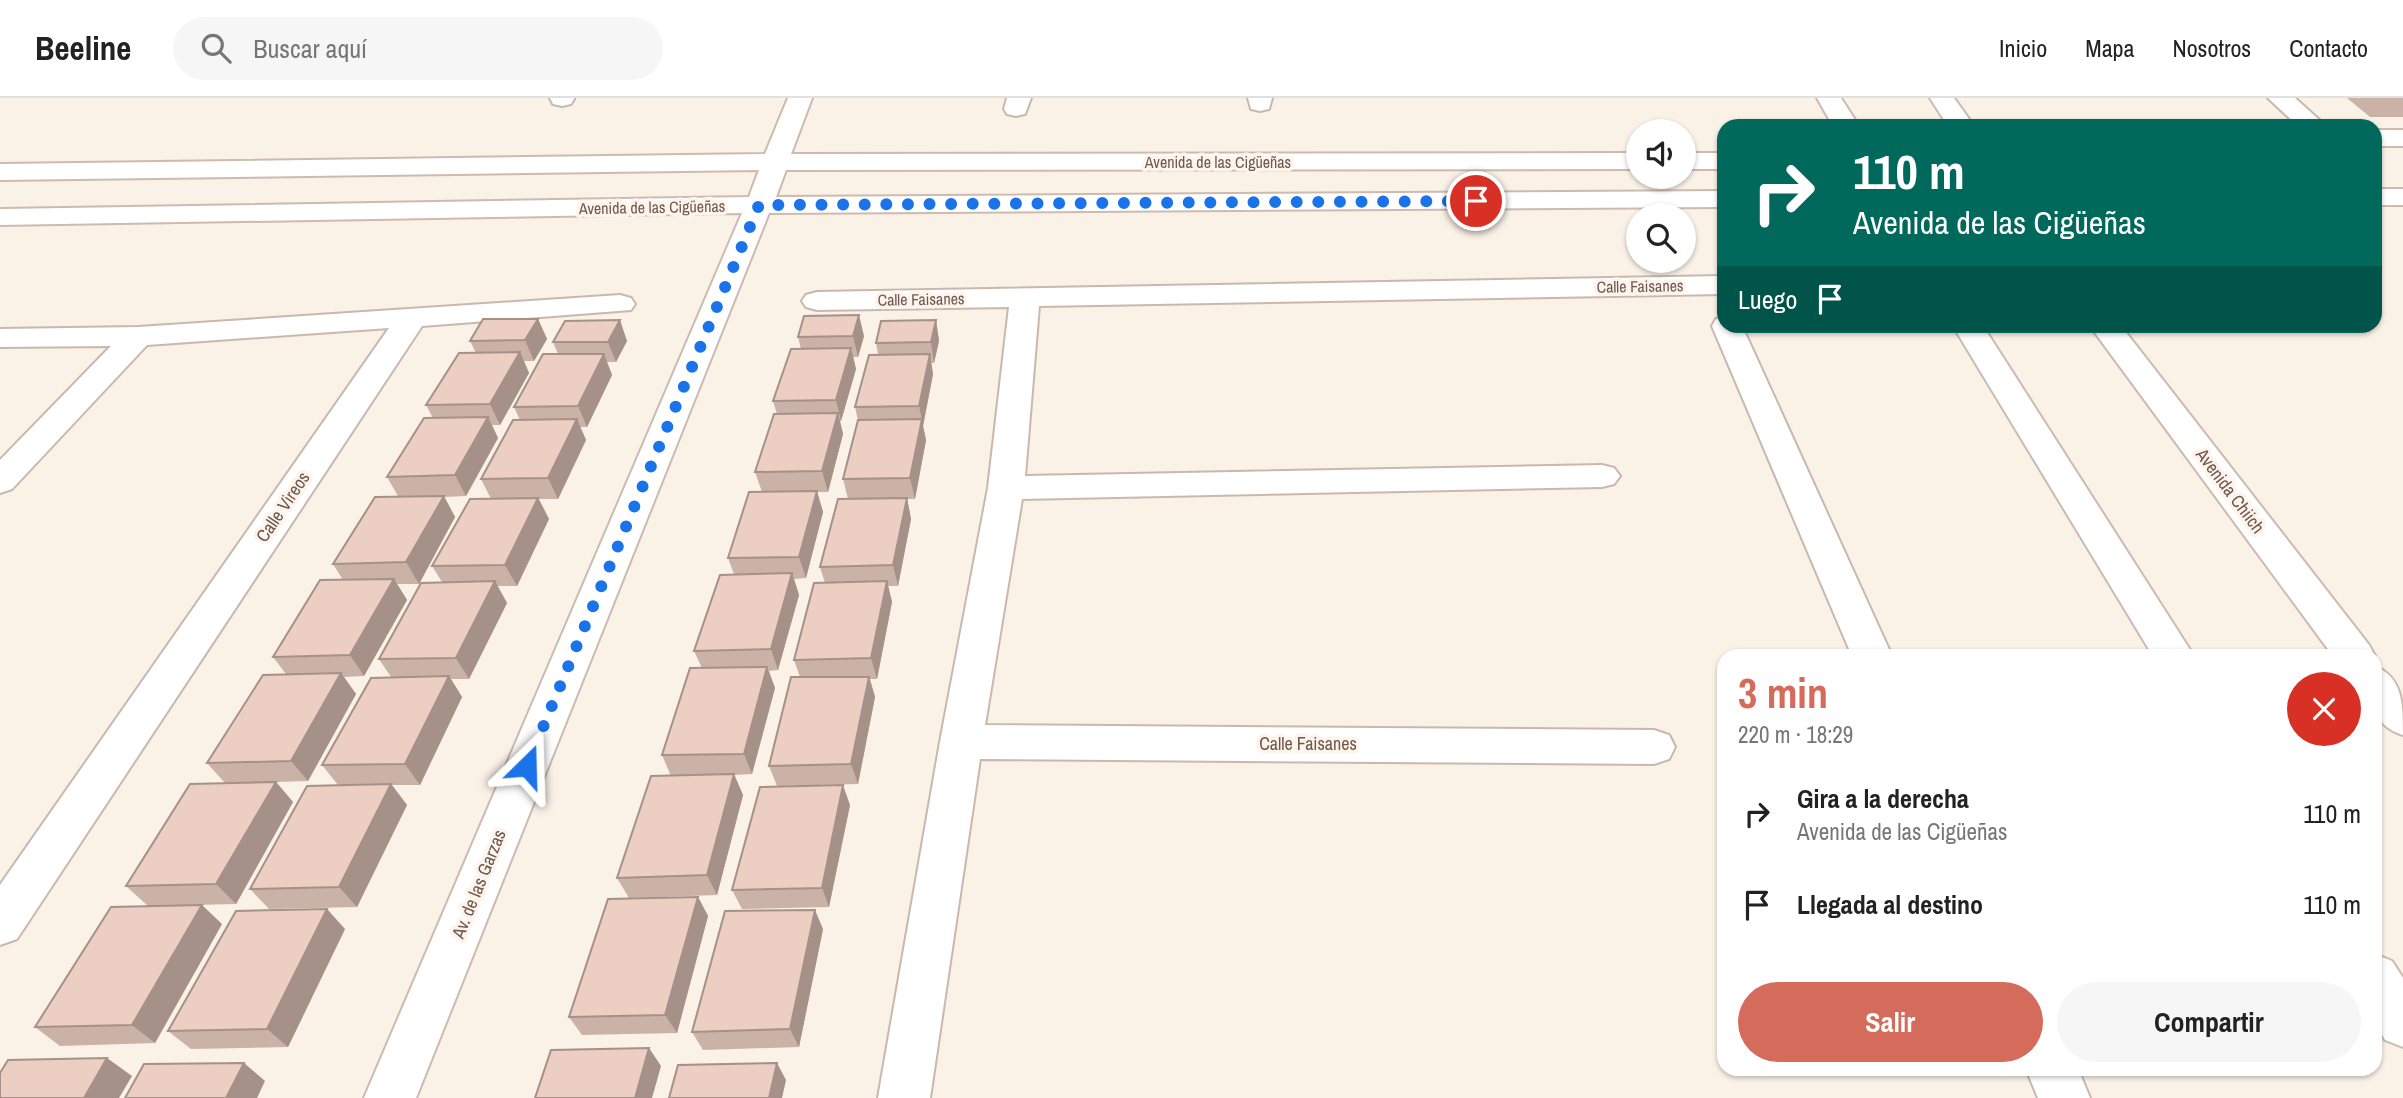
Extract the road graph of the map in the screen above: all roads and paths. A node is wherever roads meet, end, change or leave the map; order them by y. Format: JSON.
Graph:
{"nodes":[{"id":1,"x":800,"y":98,"type":"edge"},
{"id":2,"x":1829,"y":98,"type":"edge"},
{"id":3,"x":1941,"y":98,"type":"edge"},
{"id":4,"x":1842,"y":119,"type":"edge"},
{"id":5,"x":1956,"y":119,"type":"edge"},
{"id":6,"x":2382,"y":138,"type":"edge"},
{"id":7,"x":2403,"y":138,"type":"edge"},
{"id":8,"x":1626,"y":161,"type":"edge"},
{"id":9,"x":1696,"y":161,"type":"edge"},
{"id":10,"x":1717,"y":161,"type":"edge"},
{"id":11,"x":775,"y":162,"type":"junction"},
{"id":12,"x":0,"y":172,"type":"edge"},
{"id":13,"x":2382,"y":197,"type":"edge"},
{"id":14,"x":2403,"y":197,"type":"edge"},
{"id":15,"x":1717,"y":199,"type":"edge"},
{"id":16,"x":759,"y":205,"type":"junction"},
{"id":17,"x":0,"y":217,"type":"edge"},
{"id":18,"x":1717,"y":285,"type":"edge"},
{"id":19,"x":1025,"y":297,"type":"junction"},
{"id":20,"x":817,"y":301,"type":"dead end"},
{"id":21,"x":620,"y":304,"type":"dead end"},
{"id":22,"x":412,"y":317,"type":"junction"},
{"id":23,"x":1730,"y":333,"type":"edge"},
{"id":24,"x":1972,"y":333,"type":"edge"},
{"id":25,"x":2110,"y":333,"type":"edge"},
{"id":26,"x":138,"y":337,"type":"junction"},
{"id":27,"x":0,"y":338,"type":"edge"},
{"id":28,"x":1602,"y":476,"type":"dead end"},
{"id":29,"x":0,"y":481,"type":"edge"},
{"id":30,"x":1006,"y":488,"type":"junction"},
{"id":31,"x":1868,"y":649,"type":"edge"},
{"id":32,"x":2170,"y":649,"type":"edge"},
{"id":33,"x":2351,"y":649,"type":"edge"},
{"id":34,"x":2382,"y":691,"type":"edge"},
{"id":35,"x":2403,"y":719,"type":"edge"},
{"id":36,"x":961,"y":741,"type":"junction"},
{"id":37,"x":1654,"y":747,"type":"dead end"},
{"id":38,"x":0,"y":924,"type":"edge"},
{"id":39,"x":2382,"y":988,"type":"edge"},
{"id":40,"x":2403,"y":1023,"type":"edge"},
{"id":41,"x":2055,"y":1076,"type":"edge"},
{"id":42,"x":390,"y":1098,"type":"edge"},
{"id":43,"x":904,"y":1098,"type":"edge"},
{"id":44,"x":2064,"y":1098,"type":"edge"}],
"edges":[{"from":1,"to":11,"type":"main road"},
{"from":2,"to":4,"type":"main road"},
{"from":3,"to":5,"type":"main road"},
{"from":6,"to":7,"type":"main road"},
{"from":8,"to":11,"type":"main road","name":"Avenida de las Cigüeñas"},
{"from":9,"to":10,"type":"main road"},
{"from":11,"to":12,"type":"main road","name":"Avenida de las Cigüeñas"},
{"from":11,"to":16,"type":"main road","name":"Av. de las Garzas"},
{"from":13,"to":14,"type":"main road"},
{"from":15,"to":16,"type":"main road","name":"Avenida de las Cigüeñas"},
{"from":16,"to":17,"type":"main road","name":"Avenida de las Cigüeñas"},
{"from":16,"to":42,"type":"main road","name":"Av. de las Garzas"},
{"from":18,"to":19,"type":"main road","name":"Calle Faisanes"},
{"from":19,"to":20,"type":"main road","name":"Calle Faisanes"},
{"from":19,"to":30,"type":"main road"},
{"from":21,"to":22,"type":"main road"},
{"from":22,"to":26,"type":"main road"},
{"from":22,"to":38,"type":"main road","name":"Calle Vireos"},
{"from":23,"to":31,"type":"main road"},
{"from":24,"to":32,"type":"main road"},
{"from":25,"to":33,"type":"main road","name":"Avenida Chiich"},
{"from":26,"to":27,"type":"main road"},
{"from":26,"to":29,"type":"main road"},
{"from":28,"to":30,"type":"main road"},
{"from":30,"to":36,"type":"main road"},
{"from":34,"to":35,"type":"main road"},
{"from":36,"to":37,"type":"main road","name":"Calle Faisanes"},
{"from":36,"to":43,"type":"main road"},
{"from":39,"to":40,"type":"main road"},
{"from":41,"to":44,"type":"main road"}]}
